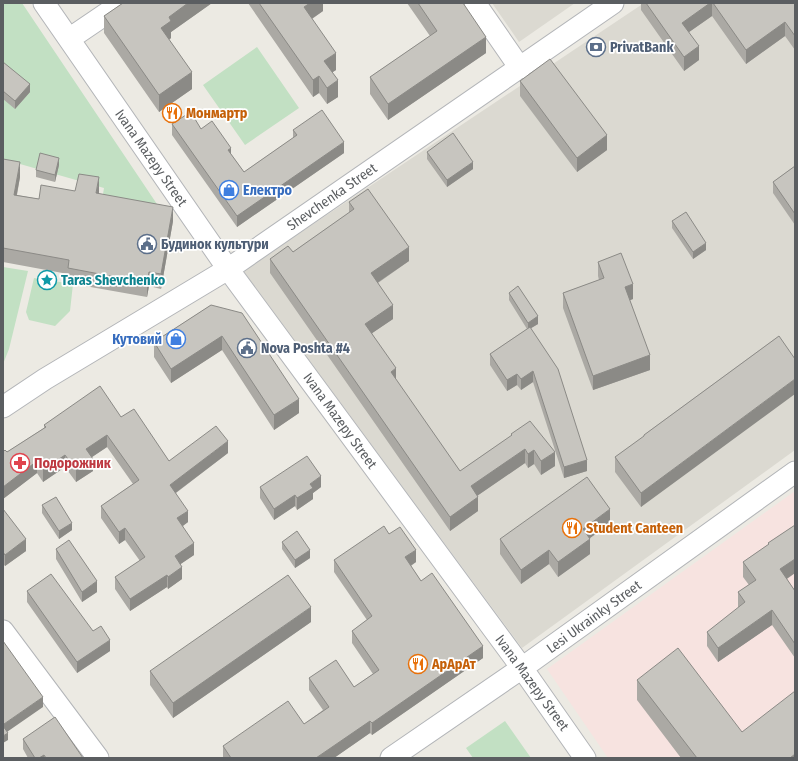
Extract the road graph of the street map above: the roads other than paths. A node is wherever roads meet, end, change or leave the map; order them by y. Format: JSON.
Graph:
{"nodes":[{"id":1,"x":44,"y":3,"type":"edge"},
{"id":2,"x":122,"y":3,"type":"edge"},
{"id":3,"x":475,"y":3,"type":"edge"},
{"id":4,"x":613,"y":3,"type":"edge"},
{"id":5,"x":69,"y":40,"type":"junction"},
{"id":6,"x":520,"y":68,"type":"junction"},
{"id":7,"x":228,"y":269,"type":"junction"},
{"id":8,"x":3,"y":407,"type":"edge"},
{"id":9,"x":795,"y":472,"type":"edge"},
{"id":10,"x":3,"y":631,"type":"edge"},
{"id":11,"x":522,"y":668,"type":"junction"},
{"id":12,"x":98,"y":758,"type":"edge"},
{"id":13,"x":391,"y":758,"type":"edge"},
{"id":14,"x":585,"y":758,"type":"edge"}],
"edges":[{"from":1,"to":5,"type":"street","name":"Ivana Mazepy Street"},
{"from":2,"to":5,"type":"street"},
{"from":3,"to":6,"type":"street"},
{"from":4,"to":6,"type":"street","name":"Shevchenka Street"},
{"from":5,"to":7,"type":"street","name":"Ivana Mazepy Street"},
{"from":6,"to":7,"type":"street","name":"Shevchenka Street"},
{"from":7,"to":8,"type":"street","name":"Shevchenka Street"},
{"from":7,"to":11,"type":"street","name":"Ivana Mazepy Street"},
{"from":9,"to":11,"type":"street","name":"Lesi Ukrainky Street"},
{"from":10,"to":12,"type":"street"},
{"from":11,"to":13,"type":"street","name":"Lesi Ukrainky Street"},
{"from":11,"to":14,"type":"street","name":"Ivana Mazepy Street"}]}
